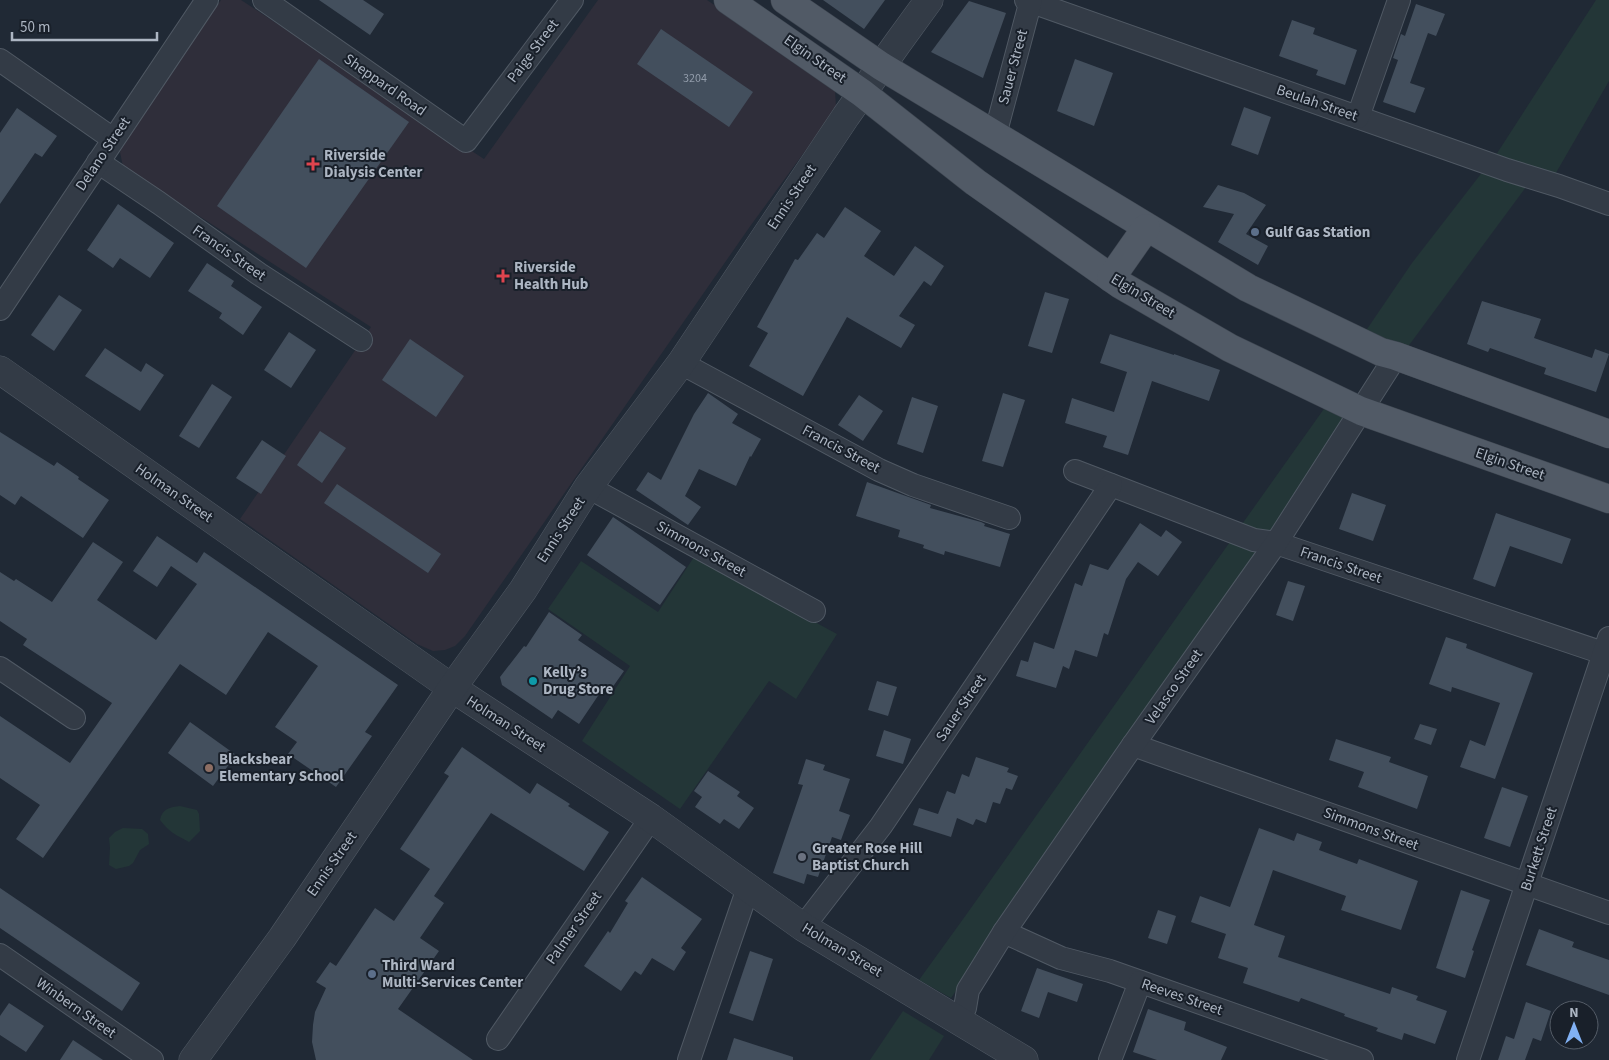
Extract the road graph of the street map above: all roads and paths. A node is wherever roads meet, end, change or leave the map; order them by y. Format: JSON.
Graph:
{"nodes":[{"id":1,"x":207,"y":0,"type":"edge"},
{"id":2,"x":264,"y":0,"type":"edge"},
{"id":3,"x":572,"y":0,"type":"edge"},
{"id":4,"x":728,"y":0,"type":"edge"},
{"id":5,"x":785,"y":0,"type":"edge"},
{"id":6,"x":930,"y":0,"type":"edge"},
{"id":7,"x":1399,"y":0,"type":"edge"},
{"id":8,"x":1030,"y":1,"type":"edge"},
{"id":9,"x":0,"y":60,"type":"edge"},
{"id":10,"x":881,"y":66,"type":"junction"},
{"id":11,"x":862,"y":92,"type":"junction"},
{"id":12,"x":495,"y":101,"type":"joint"},
{"id":13,"x":1358,"y":117,"type":"junction"},
{"id":14,"x":995,"y":135,"type":"junction"},
{"id":15,"x":113,"y":139,"type":"junction"},
{"id":16,"x":98,"y":162,"type":"junction"},
{"id":17,"x":1609,"y":204,"type":"edge"},
{"id":18,"x":1146,"y":228,"type":"junction"},
{"id":19,"x":1111,"y":278,"type":"junction"},
{"id":20,"x":0,"y":309,"type":"edge"},
{"id":21,"x":361,"y":340,"type":"dead end"},
{"id":22,"x":1396,"y":356,"type":"junction"},
{"id":23,"x":681,"y":363,"type":"junction"},
{"id":24,"x":0,"y":370,"type":"edge"},
{"id":25,"x":1361,"y":411,"type":"junction"},
{"id":26,"x":1609,"y":434,"type":"edge"},
{"id":27,"x":1076,"y":471,"type":"dead end"},
{"id":28,"x":1112,"y":485,"type":"junction"},
{"id":29,"x":588,"y":487,"type":"junction"},
{"id":30,"x":1609,"y":499,"type":"edge"},
{"id":31,"x":1009,"y":518,"type":"dead end"},
{"id":32,"x":1276,"y":543,"type":"junction"},
{"id":33,"x":814,"y":610,"type":"dead end"},
{"id":34,"x":1607,"y":649,"type":"edge"},
{"id":35,"x":0,"y":668,"type":"edge"},
{"id":36,"x":452,"y":688,"type":"junction"},
{"id":37,"x":74,"y":718,"type":"dead end"},
{"id":38,"x":1133,"y":745,"type":"junction"},
{"id":39,"x":651,"y":818,"type":"junction"},
{"id":40,"x":1528,"y":885,"type":"junction"},
{"id":41,"x":748,"y":888,"type":"junction"},
{"id":42,"x":1609,"y":913,"type":"edge"},
{"id":43,"x":803,"y":927,"type":"junction"},
{"id":44,"x":1004,"y":932,"type":"junction"},
{"id":45,"x":0,"y":955,"type":"edge"},
{"id":46,"x":1140,"y":982,"type":"junction"},
{"id":47,"x":959,"y":1021,"type":"junction"},
{"id":48,"x":498,"y":1039,"type":"dead end"},
{"id":49,"x":152,"y":1060,"type":"edge"},
{"id":50,"x":193,"y":1060,"type":"edge"},
{"id":51,"x":689,"y":1060,"type":"edge"},
{"id":52,"x":1024,"y":1060,"type":"edge"},
{"id":53,"x":1110,"y":1060,"type":"edge"},
{"id":54,"x":1362,"y":1060,"type":"edge"},
{"id":55,"x":1468,"y":1060,"type":"edge"}],
"edges":[{"from":1,"to":15,"type":"street","name":"Delano Street"},
{"from":2,"to":12,"type":"street","name":"Sheppard Road"},
{"from":3,"to":12,"type":"street","name":"Paige Street"},
{"from":4,"to":11,"type":"main road","name":"Elgin Street"},
{"from":5,"to":10,"type":"main road","name":"Elgin Street"},
{"from":6,"to":10,"type":"street","name":"Ennis Street"},
{"from":7,"to":13,"type":"street"},
{"from":8,"to":13,"type":"street","name":"Beulah Street"},
{"from":8,"to":14,"type":"street","name":"Sauer Street"},
{"from":9,"to":15,"type":"street"},
{"from":10,"to":11,"type":"street","name":"Ennis Street"},
{"from":10,"to":14,"type":"main road","name":"Elgin Street"},
{"from":11,"to":19,"type":"main road","name":"Elgin Street"},
{"from":11,"to":23,"type":"street","name":"Ennis Street"},
{"from":13,"to":17,"type":"street","name":"Beulah Street"},
{"from":14,"to":18,"type":"main road","name":"Elgin Street"},
{"from":15,"to":16,"type":"street","name":"Delano Street"},
{"from":16,"to":20,"type":"street","name":"Delano Street"},
{"from":16,"to":21,"type":"street","name":"Francis Street"},
{"from":18,"to":19,"type":"main road"},
{"from":18,"to":22,"type":"main road","name":"Elgin Street"},
{"from":19,"to":25,"type":"main road","name":"Elgin Street"},
{"from":22,"to":25,"type":"street","name":"Velasco Street"},
{"from":22,"to":26,"type":"main road","name":"Elgin Street"},
{"from":23,"to":29,"type":"street","name":"Ennis Street"},
{"from":23,"to":31,"type":"street","name":"Francis Street"},
{"from":24,"to":36,"type":"street","name":"Holman Street"},
{"from":25,"to":30,"type":"main road","name":"Elgin Street"},
{"from":25,"to":32,"type":"street","name":"Velasco Street"},
{"from":27,"to":28,"type":"street","name":"Francis Street"},
{"from":28,"to":32,"type":"street","name":"Francis Street"},
{"from":28,"to":43,"type":"street","name":"Sauer Street"},
{"from":29,"to":33,"type":"street","name":"Simmons Street"},
{"from":29,"to":36,"type":"street","name":"Ennis Street"},
{"from":32,"to":34,"type":"street","name":"Francis Street"},
{"from":32,"to":38,"type":"street","name":"Velasco Street"},
{"from":34,"to":40,"type":"street","name":"Burkett Street"},
{"from":35,"to":37,"type":"street"},
{"from":36,"to":39,"type":"street","name":"Holman Street"},
{"from":36,"to":50,"type":"street","name":"Ennis Street"},
{"from":38,"to":40,"type":"street","name":"Simmons Street"},
{"from":38,"to":44,"type":"street","name":"Velasco Street"},
{"from":39,"to":41,"type":"street","name":"Holman Street"},
{"from":39,"to":48,"type":"street","name":"Palmer Street"},
{"from":40,"to":42,"type":"street","name":"Simmons Street"},
{"from":40,"to":55,"type":"street","name":"Burkett Street"},
{"from":41,"to":43,"type":"street","name":"Holman Street"},
{"from":41,"to":51,"type":"street"},
{"from":43,"to":47,"type":"street","name":"Holman Street"},
{"from":44,"to":46,"type":"street","name":"Reeves Street"},
{"from":44,"to":47,"type":"street","name":"Velasco Street"},
{"from":45,"to":49,"type":"street","name":"Winbern Street"},
{"from":46,"to":53,"type":"street"},
{"from":46,"to":54,"type":"street","name":"Reeves Street"},
{"from":47,"to":52,"type":"street","name":"Holman Street"}]}
